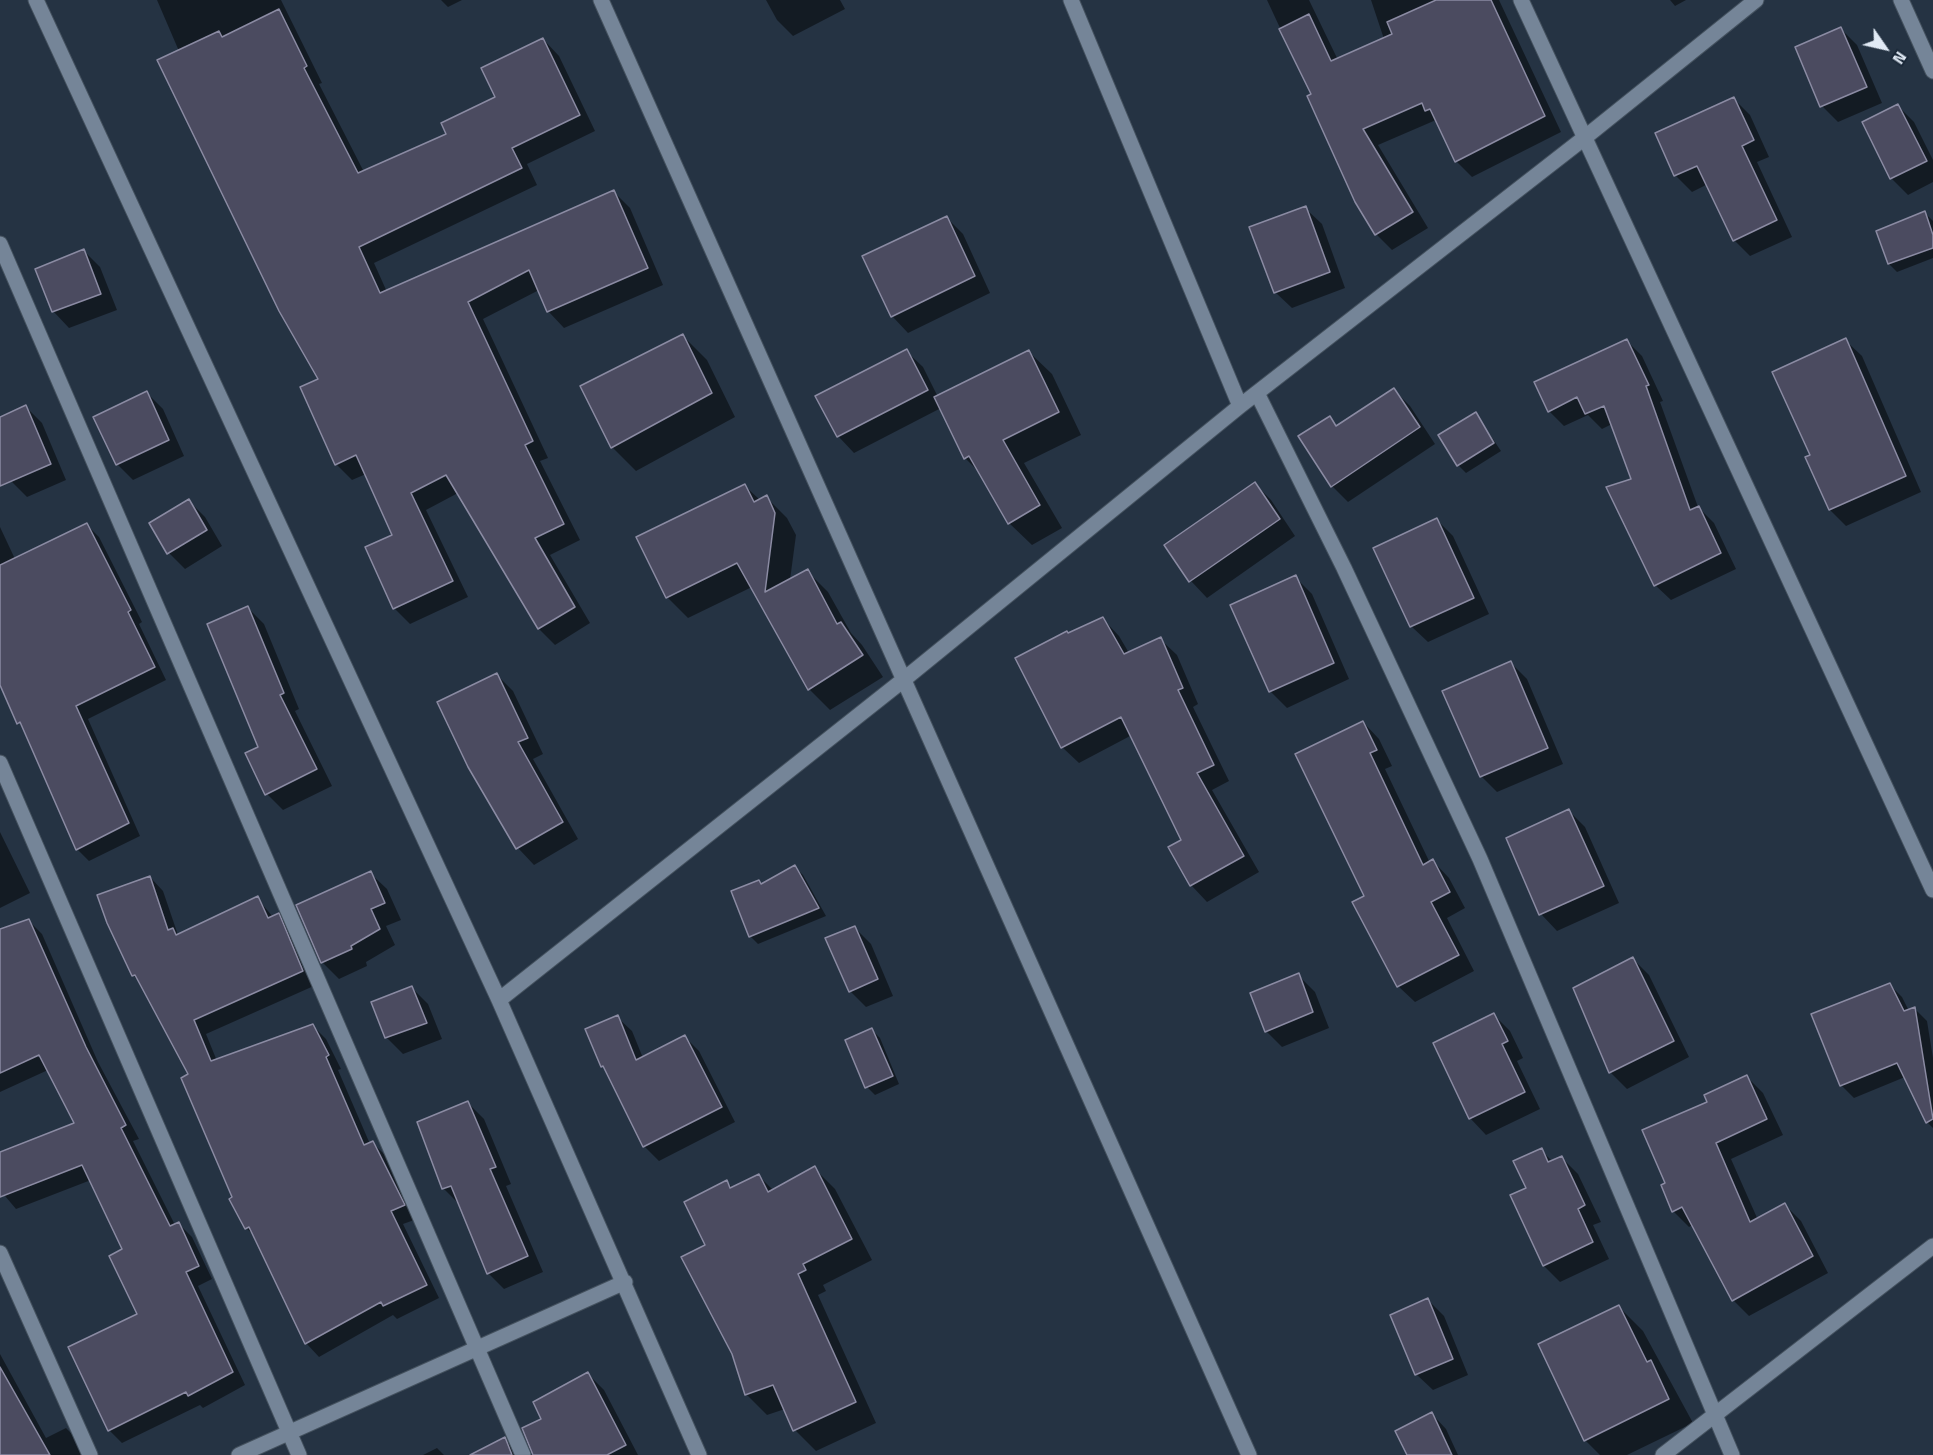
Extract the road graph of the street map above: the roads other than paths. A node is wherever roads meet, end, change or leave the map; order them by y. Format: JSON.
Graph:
{"nodes":[{"id":1,"x":36,"y":0,"type":"edge"},
{"id":2,"x":601,"y":0,"type":"edge"},
{"id":3,"x":1071,"y":0,"type":"edge"},
{"id":4,"x":1521,"y":0,"type":"edge"},
{"id":5,"x":1756,"y":0,"type":"edge"},
{"id":6,"x":1900,"y":0,"type":"edge"},
{"id":7,"x":1933,"y":71,"type":"edge"},
{"id":8,"x":1583,"y":139,"type":"junction"},
{"id":9,"x":0,"y":244,"type":"edge"},
{"id":10,"x":1257,"y":393,"type":"junction"},
{"id":11,"x":1240,"y":406,"type":"junction"},
{"id":12,"x":902,"y":681,"type":"junction"},
{"id":13,"x":0,"y":763,"type":"edge"},
{"id":14,"x":1933,"y":890,"type":"edge"},
{"id":15,"x":499,"y":1000,"type":"junction"},
{"id":16,"x":1933,"y":1246,"type":"edge"},
{"id":17,"x":0,"y":1253,"type":"edge"},
{"id":18,"x":625,"y":1282,"type":"junction"},
{"id":19,"x":477,"y":1348,"type":"junction"},
{"id":20,"x":1715,"y":1415,"type":"junction"},
{"id":21,"x":289,"y":1433,"type":"junction"},
{"id":22,"x":90,"y":1455,"type":"edge"},
{"id":23,"x":239,"y":1455,"type":"edge"},
{"id":24,"x":299,"y":1455,"type":"edge"},
{"id":25,"x":523,"y":1455,"type":"edge"},
{"id":26,"x":699,"y":1455,"type":"edge"},
{"id":27,"x":1250,"y":1455,"type":"edge"},
{"id":28,"x":1663,"y":1455,"type":"edge"},
{"id":29,"x":1732,"y":1455,"type":"edge"}],
"edges":[{"from":1,"to":15,"type":"street"},
{"from":2,"to":12,"type":"street"},
{"from":3,"to":11,"type":"street"},
{"from":4,"to":8,"type":"street"},
{"from":5,"to":8,"type":"street"},
{"from":6,"to":7,"type":"street"},
{"from":8,"to":10,"type":"street"},
{"from":8,"to":14,"type":"street"},
{"from":9,"to":19,"type":"street"},
{"from":10,"to":11,"type":"street"},
{"from":10,"to":20,"type":"street"},
{"from":11,"to":12,"type":"street"},
{"from":12,"to":15,"type":"street"},
{"from":12,"to":27,"type":"street"},
{"from":13,"to":21,"type":"street"},
{"from":15,"to":18,"type":"street"},
{"from":16,"to":20,"type":"street"},
{"from":17,"to":22,"type":"street"},
{"from":18,"to":19,"type":"street"},
{"from":18,"to":26,"type":"street"},
{"from":19,"to":21,"type":"street"},
{"from":19,"to":25,"type":"street"},
{"from":20,"to":28,"type":"street"},
{"from":20,"to":29,"type":"street"},
{"from":21,"to":23,"type":"street"},
{"from":21,"to":24,"type":"street"}]}
